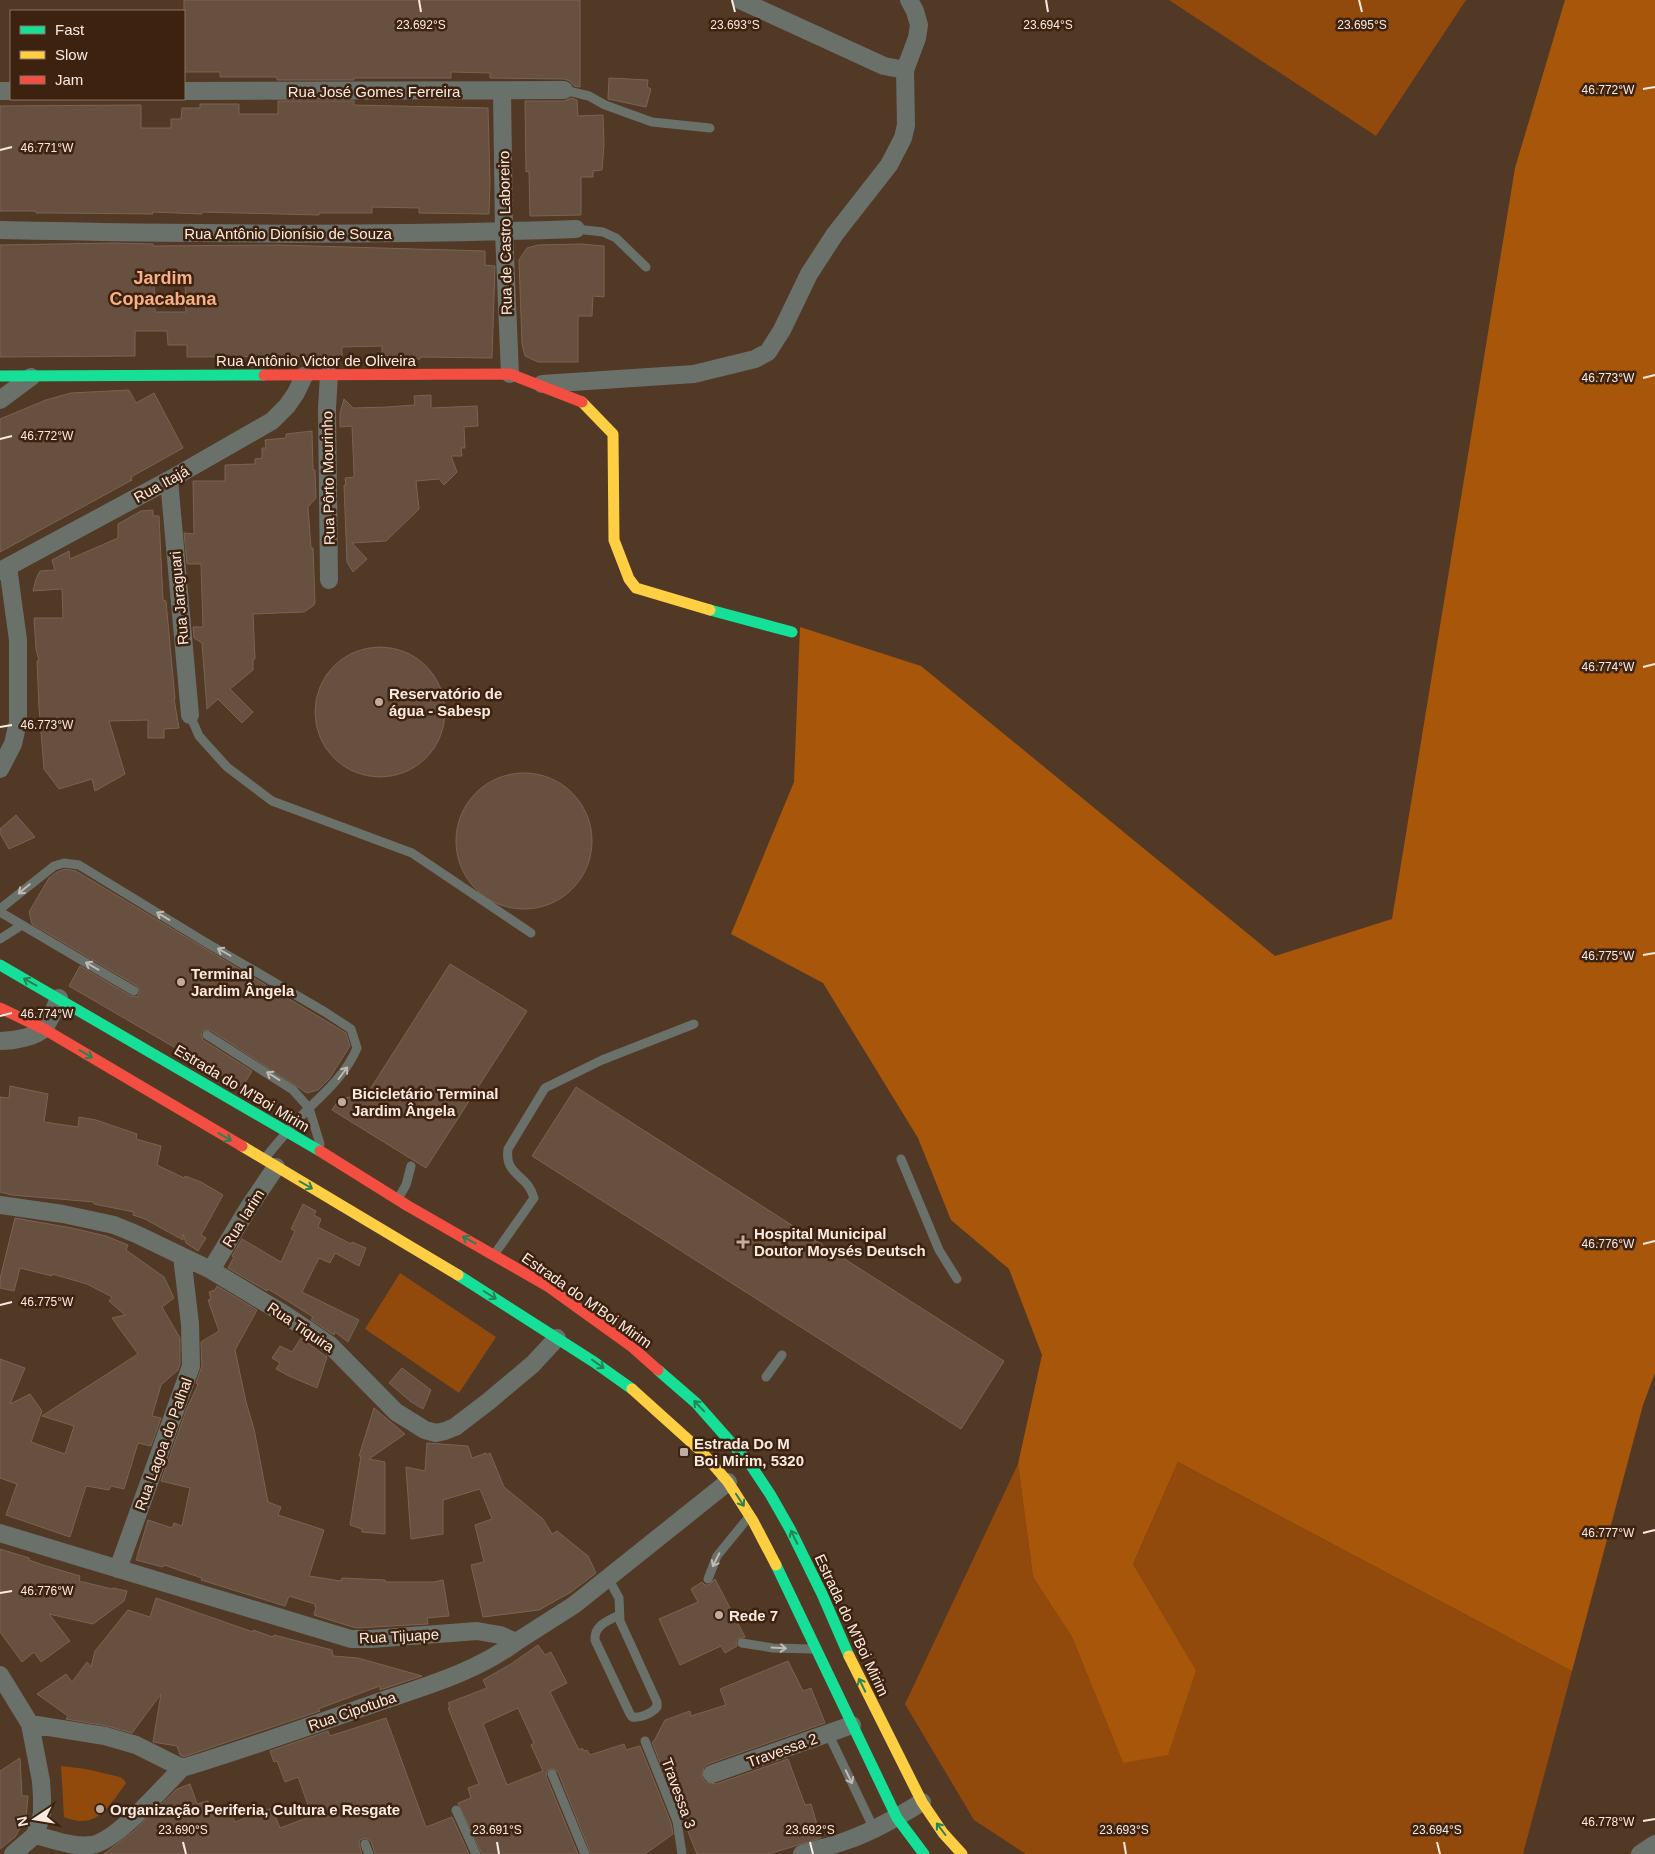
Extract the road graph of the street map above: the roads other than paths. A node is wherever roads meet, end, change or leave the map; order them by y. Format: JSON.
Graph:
{"nodes":[{"id":1,"x":740,"y":0,"type":"edge"},
{"id":2,"x":909,"y":0,"type":"edge"},
{"id":3,"x":905,"y":70,"type":"junction"},
{"id":4,"x":564,"y":90,"type":"joint"},
{"id":5,"x":185,"y":91,"type":"edge"},
{"id":6,"x":502,"y":91,"type":"junction"},
{"id":7,"x":710,"y":128,"type":"dead end"},
{"id":8,"x":576,"y":229,"type":"joint"},
{"id":9,"x":0,"y":230,"type":"edge"},
{"id":10,"x":504,"y":232,"type":"junction"},
{"id":11,"x":646,"y":267,"type":"dead end"},
{"id":12,"x":510,"y":374,"type":"junction"},
{"id":13,"x":329,"y":375,"type":"junction"},
{"id":14,"x":0,"y":376,"type":"edge"},
{"id":15,"x":31,"y":376,"type":"junction"},
{"id":16,"x":304,"y":376,"type":"junction"},
{"id":17,"x":537,"y":385,"type":"junction"},
{"id":18,"x":0,"y":400,"type":"edge"},
{"id":19,"x":169,"y":480,"type":"junction"},
{"id":20,"x":4,"y":569,"type":"edge"},
{"id":21,"x":330,"y":580,"type":"dead end"},
{"id":22,"x":792,"y":632,"type":"dead end"},
{"id":23,"x":190,"y":715,"type":"joint"},
{"id":24,"x":0,"y":769,"type":"edge"},
{"id":25,"x":0,"y":910,"type":"edge"},
{"id":26,"x":22,"y":925,"type":"junction"},
{"id":27,"x":531,"y":932,"type":"dead end"},
{"id":28,"x":0,"y":939,"type":"edge"},
{"id":29,"x":0,"y":965,"type":"edge"},
{"id":30,"x":134,"y":991,"type":"dead end"},
{"id":31,"x":60,"y":998,"type":"junction"},
{"id":32,"x":0,"y":1008,"type":"edge"},
{"id":33,"x":694,"y":1024,"type":"dead end"},
{"id":34,"x":44,"y":1029,"type":"junction"},
{"id":35,"x":207,"y":1035,"type":"dead end"},
{"id":36,"x":0,"y":1041,"type":"edge"},
{"id":37,"x":309,"y":1108,"type":"junction"},
{"id":38,"x":288,"y":1131,"type":"junction"},
{"id":39,"x":322,"y":1154,"type":"junction"},
{"id":40,"x":901,"y":1159,"type":"dead end"},
{"id":41,"x":270,"y":1164,"type":"junction"},
{"id":42,"x":411,"y":1166,"type":"dead end"},
{"id":43,"x":359,"y":1176,"type":"junction"},
{"id":44,"x":346,"y":1178,"type":"dead end"},
{"id":45,"x":338,"y":1189,"type":"dead end"},
{"id":46,"x":398,"y":1199,"type":"junction"},
{"id":47,"x":0,"y":1205,"type":"edge"},
{"id":48,"x":345,"y":1207,"type":"junction"},
{"id":49,"x":494,"y":1255,"type":"junction"},
{"id":50,"x":182,"y":1256,"type":"junction"},
{"id":51,"x":211,"y":1270,"type":"junction"},
{"id":52,"x":957,"y":1279,"type":"dead end"},
{"id":53,"x":575,"y":1306,"type":"junction"},
{"id":54,"x":569,"y":1317,"type":"dead end"},
{"id":55,"x":558,"y":1332,"type":"junction"},
{"id":56,"x":782,"y":1355,"type":"dead end"},
{"id":57,"x":766,"y":1377,"type":"dead end"},
{"id":58,"x":728,"y":1482,"type":"junction"},
{"id":59,"x":750,"y":1516,"type":"junction"},
{"id":60,"x":0,"y":1533,"type":"edge"},
{"id":61,"x":118,"y":1569,"type":"junction"},
{"id":62,"x":608,"y":1578,"type":"junction"},
{"id":63,"x":708,"y":1578,"type":"dead end"},
{"id":64,"x":619,"y":1615,"type":"junction"},
{"id":65,"x":516,"y":1642,"type":"junction"},
{"id":66,"x":742,"y":1643,"type":"dead end"},
{"id":67,"x":817,"y":1650,"type":"junction"},
{"id":68,"x":0,"y":1675,"type":"edge"},
{"id":69,"x":30,"y":1724,"type":"junction"},
{"id":70,"x":852,"y":1724,"type":"junction"},
{"id":71,"x":828,"y":1733,"type":"junction"},
{"id":72,"x":645,"y":1741,"type":"dead end"},
{"id":73,"x":182,"y":1768,"type":"junction"},
{"id":74,"x":552,"y":1774,"type":"dead end"},
{"id":75,"x":712,"y":1774,"type":"dead end"},
{"id":76,"x":922,"y":1802,"type":"junction"},
{"id":77,"x":456,"y":1810,"type":"dead end"},
{"id":78,"x":897,"y":1818,"type":"junction"},
{"id":79,"x":874,"y":1828,"type":"junction"},
{"id":80,"x":35,"y":1835,"type":"junction"},
{"id":81,"x":364,"y":1844,"type":"dead end"},
{"id":82,"x":1655,"y":1844,"type":"edge"},
{"id":83,"x":12,"y":1854,"type":"edge"},
{"id":84,"x":369,"y":1854,"type":"edge"},
{"id":85,"x":476,"y":1854,"type":"edge"},
{"id":86,"x":585,"y":1854,"type":"edge"},
{"id":87,"x":682,"y":1854,"type":"edge"},
{"id":88,"x":802,"y":1854,"type":"edge"},
{"id":89,"x":924,"y":1854,"type":"edge"},
{"id":90,"x":962,"y":1854,"type":"edge"},
{"id":91,"x":1640,"y":1854,"type":"edge"}],
"edges":[{"from":1,"to":3,"type":"street"},
{"from":2,"to":3,"type":"street"},
{"from":3,"to":17,"type":"street"},
{"from":4,"to":6,"type":"street","name":"Rua José Gomes Ferreira"},
{"from":4,"to":7,"type":"lane"},
{"from":5,"to":6,"type":"street","name":"Rua José Gomes Ferreira"},
{"from":6,"to":10,"type":"street","name":"Rua de Castro Laboreiro"},
{"from":8,"to":10,"type":"street","name":"Rua Antônio Dionísio de Souza"},
{"from":8,"to":11,"type":"lane"},
{"from":9,"to":10,"type":"street","name":"Rua Antônio Dionísio de Souza"},
{"from":10,"to":12,"type":"street","name":"Rua de Castro Laboreiro"},
{"from":12,"to":13,"type":"main road","name":"Rua Antônio Victor de Oliveira"},
{"from":12,"to":17,"type":"main road","name":"Rua Antônio Victor de Oliveira"},
{"from":13,"to":16,"type":"main road","name":"Rua Antônio Victor de Oliveira"},
{"from":13,"to":21,"type":"street","name":"Rua Pôrto Mourinho"},
{"from":14,"to":15,"type":"main road","name":"Rua Antônio Victor de Oliveira"},
{"from":15,"to":16,"type":"main road","name":"Rua Antônio Victor de Oliveira"},
{"from":15,"to":18,"type":"street"},
{"from":16,"to":19,"type":"street","name":"Rua Itajá"},
{"from":17,"to":22,"type":"main road","name":"Rua Antônio Victor de Oliveira"},
{"from":19,"to":20,"type":"street","name":"Rua Itajá"},
{"from":19,"to":23,"type":"street","name":"Rua Jaraguari"},
{"from":20,"to":24,"type":"street"},
{"from":23,"to":27,"type":"lane"},
{"from":25,"to":26,"type":"lane"},
{"from":37,"to":25,"type":"lane","one_way":true},
{"from":26,"to":28,"type":"lane"},
{"from":30,"to":26,"type":"lane","one_way":true},
{"from":31,"to":29,"type":"main road","name":"Estrada do M'Boi Mirim","one_way":true},
{"from":31,"to":34,"type":"street"},
{"from":31,"to":38,"type":"main road","name":"Estrada do M'Boi Mirim"},
{"from":32,"to":34,"type":"main road"},
{"from":33,"to":49,"type":"lane"},
{"from":34,"to":36,"type":"street"},
{"from":34,"to":41,"type":"main road","one_way":true},
{"from":37,"to":35,"type":"lane","one_way":true},
{"from":37,"to":38,"type":"lane"},
{"from":37,"to":39,"type":"lane"},
{"from":38,"to":39,"type":"main road","name":"Estrada do M'Boi Mirim"},
{"from":38,"to":41,"type":"lane"},
{"from":39,"to":43,"type":"main road","name":"Estrada do M'Boi Mirim"},
{"from":40,"to":52,"type":"lane"},
{"from":41,"to":48,"type":"main road","one_way":true},
{"from":41,"to":51,"type":"street","name":"Rua Iarim"},
{"from":42,"to":46,"type":"lane"},
{"from":43,"to":44,"type":"main road"},
{"from":43,"to":46,"type":"main road","name":"Estrada do M'Boi Mirim"},
{"from":45,"to":48,"type":"main road"},
{"from":49,"to":46,"type":"main road","name":"Estrada do M'Boi Mirim","one_way":true},
{"from":47,"to":50,"type":"street","name":"Rua Tiquira"},
{"from":48,"to":55,"type":"main road","one_way":true},
{"from":49,"to":53,"type":"main road","name":"Estrada do M'Boi Mirim"},
{"from":50,"to":51,"type":"street","name":"Rua Tiquira"},
{"from":50,"to":61,"type":"street","name":"Rua Lagoa do Palhal"},
{"from":51,"to":55,"type":"street","name":"Rua Tiquira"},
{"from":53,"to":54,"type":"main road"},
{"from":76,"to":53,"type":"main road","name":"Estrada do M'Boi Mirim","one_way":true},
{"from":55,"to":58,"type":"main road","one_way":true},
{"from":56,"to":57,"type":"lane"},
{"from":58,"to":59,"type":"main road","one_way":true},
{"from":58,"to":62,"type":"street"},
{"from":59,"to":63,"type":"lane","one_way":true},
{"from":59,"to":67,"type":"main road"},
{"from":60,"to":61,"type":"street","name":"Rua Tijuape"},
{"from":61,"to":65,"type":"street","name":"Rua Tijuape"},
{"from":62,"to":64,"type":"lane"},
{"from":62,"to":65,"type":"street"},
{"from":64,"to":64,"type":"lane"},
{"from":65,"to":73,"type":"street","name":"Rua Cipotuba"},
{"from":66,"to":67,"type":"lane","one_way":true},
{"from":67,"to":70,"type":"main road"},
{"from":68,"to":69,"type":"street"},
{"from":69,"to":73,"type":"street"},
{"from":69,"to":80,"type":"street"},
{"from":70,"to":71,"type":"street","name":"Travessa 2"},
{"from":70,"to":78,"type":"main road"},
{"from":71,"to":75,"type":"street","name":"Travessa 2"},
{"from":71,"to":79,"type":"lane","one_way":true},
{"from":72,"to":87,"type":"lane","name":"Travessa 3"},
{"from":73,"to":80,"type":"street","name":"Rua Cipotuba"},
{"from":74,"to":86,"type":"lane"},
{"from":76,"to":78,"type":"street"},
{"from":90,"to":76,"type":"main road","name":"Estrada do M'Boi Mirim","one_way":true},
{"from":77,"to":85,"type":"lane"},
{"from":78,"to":79,"type":"street"},
{"from":78,"to":89,"type":"main road"},
{"from":79,"to":88,"type":"street"},
{"from":80,"to":83,"type":"street"},
{"from":81,"to":84,"type":"lane"},
{"from":82,"to":91,"type":"street"}]}
